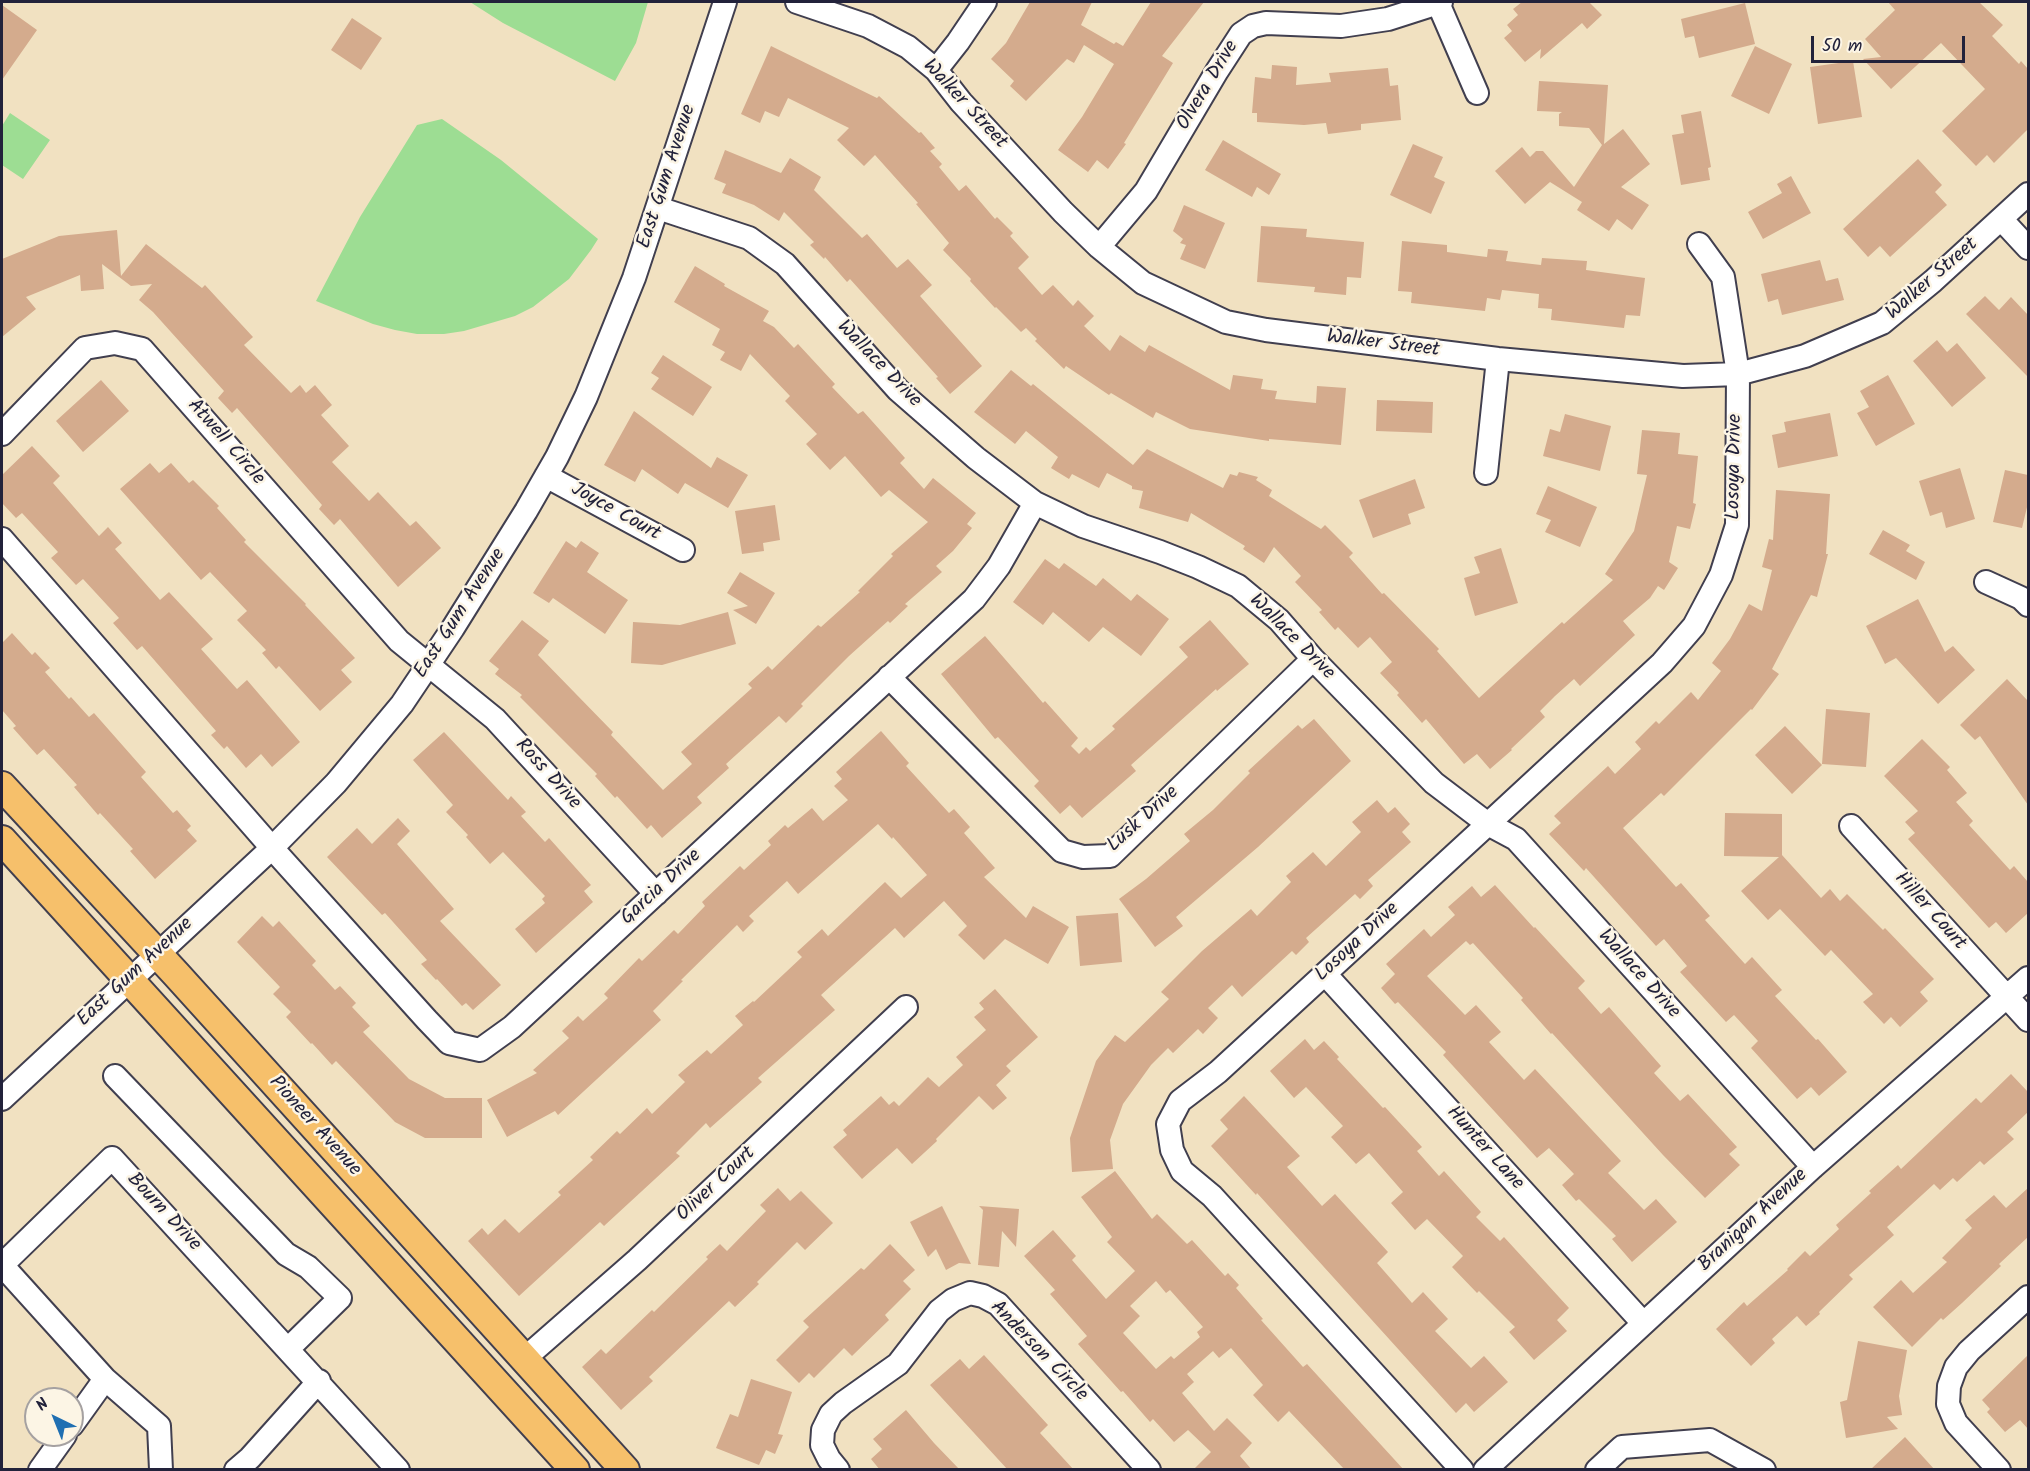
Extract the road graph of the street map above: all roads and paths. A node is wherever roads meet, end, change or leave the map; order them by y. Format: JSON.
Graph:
{"nodes":[{"id":1,"x":725,"y":2,"type":"edge"},
{"id":2,"x":797,"y":2,"type":"edge"},
{"id":3,"x":985,"y":2,"type":"edge"},
{"id":4,"x":1439,"y":2,"type":"edge"},
{"id":5,"x":936,"y":70,"type":"junction"},
{"id":6,"x":1477,"y":93,"type":"dead end"},
{"id":7,"x":2028,"y":194,"type":"edge"},
{"id":8,"x":658,"y":208,"type":"junction"},
{"id":9,"x":2002,"y":220,"type":"junction"},
{"id":10,"x":1699,"y":244,"type":"dead end"},
{"id":11,"x":1099,"y":247,"type":"junction"},
{"id":12,"x":2028,"y":248,"type":"edge"},
{"id":13,"x":1498,"y":360,"type":"junction"},
{"id":14,"x":1738,"y":374,"type":"junction"},
{"id":15,"x":2,"y":434,"type":"edge"},
{"id":16,"x":1486,"y":473,"type":"dead end"},
{"id":17,"x":546,"y":476,"type":"junction"},
{"id":18,"x":1035,"y":503,"type":"junction"},
{"id":19,"x":2,"y":539,"type":"edge"},
{"id":20,"x":683,"y":550,"type":"dead end"},
{"id":21,"x":1986,"y":582,"type":"dead end"},
{"id":22,"x":2028,"y":605,"type":"edge"},
{"id":23,"x":1313,"y":659,"type":"junction"},
{"id":24,"x":429,"y":665,"type":"junction"},
{"id":25,"x":889,"y":677,"type":"junction"},
{"id":26,"x":2,"y":786,"type":"edge"},
{"id":27,"x":1488,"y":824,"type":"junction"},
{"id":28,"x":1851,"y":826,"type":"dead end"},
{"id":29,"x":2,"y":840,"type":"edge"},
{"id":30,"x":272,"y":848,"type":"junction"},
{"id":31,"x":656,"y":894,"type":"junction"},
{"id":32,"x":157,"y":954,"type":"junction"},
{"id":33,"x":1325,"y":974,"type":"junction"},
{"id":34,"x":2028,"y":978,"type":"edge"},
{"id":35,"x":128,"y":980,"type":"junction"},
{"id":36,"x":2008,"y":997,"type":"junction"},
{"id":37,"x":906,"y":1007,"type":"dead end"},
{"id":38,"x":2028,"y":1020,"type":"edge"},
{"id":39,"x":115,"y":1076,"type":"dead end"},
{"id":40,"x":2,"y":1099,"type":"edge"},
{"id":41,"x":1813,"y":1167,"type":"junction"},
{"id":42,"x":2,"y":1265,"type":"edge"},
{"id":43,"x":2028,"y":1297,"type":"edge"},
{"id":44,"x":1643,"y":1323,"type":"junction"},
{"id":45,"x":288,"y":1349,"type":"junction"},
{"id":46,"x":524,"y":1359,"type":"junction"},
{"id":47,"x":105,"y":1379,"type":"junction"},
{"id":48,"x":319,"y":1382,"type":"junction"},
{"id":49,"x":84,"y":1408,"type":"edge"},
{"id":50,"x":56,"y":1447,"type":"edge"},
{"id":51,"x":40,"y":1470,"type":"edge"},
{"id":52,"x":161,"y":1470,"type":"edge"},
{"id":53,"x":236,"y":1470,"type":"edge"},
{"id":54,"x":398,"y":1470,"type":"edge"},
{"id":55,"x":575,"y":1470,"type":"edge"},
{"id":56,"x":625,"y":1470,"type":"edge"},
{"id":57,"x":838,"y":1470,"type":"edge"},
{"id":58,"x":1149,"y":1470,"type":"edge"},
{"id":59,"x":1462,"y":1470,"type":"edge"},
{"id":60,"x":1485,"y":1470,"type":"edge"},
{"id":61,"x":1598,"y":1470,"type":"edge"},
{"id":62,"x":1764,"y":1470,"type":"edge"},
{"id":63,"x":1999,"y":1470,"type":"edge"}],
"edges":[{"from":1,"to":8,"type":"street","name":"East Gum Avenue"},
{"from":2,"to":5,"type":"street","name":"Walker Street"},
{"from":3,"to":5,"type":"street"},
{"from":4,"to":6,"type":"street"},
{"from":4,"to":11,"type":"street","name":"Olvera Drive"},
{"from":5,"to":11,"type":"street","name":"Walker Street"},
{"from":7,"to":9,"type":"street","name":"Walker Street"},
{"from":8,"to":17,"type":"street","name":"East Gum Avenue"},
{"from":8,"to":18,"type":"street","name":"Wallace Drive"},
{"from":9,"to":12,"type":"street"},
{"from":9,"to":14,"type":"street","name":"Walker Street"},
{"from":10,"to":14,"type":"street","name":"Losoya Drive"},
{"from":11,"to":13,"type":"street","name":"Walker Street"},
{"from":13,"to":14,"type":"street","name":"Walker Street"},
{"from":13,"to":16,"type":"street"},
{"from":14,"to":27,"type":"street","name":"Losoya Drive"},
{"from":15,"to":24,"type":"street","name":"Atwell Circle"},
{"from":17,"to":20,"type":"street","name":"Joyce Court"},
{"from":17,"to":24,"type":"street","name":"East Gum Avenue"},
{"from":18,"to":23,"type":"street","name":"Wallace Drive"},
{"from":18,"to":25,"type":"street","name":"Garcia Drive"},
{"from":19,"to":30,"type":"street"},
{"from":21,"to":22,"type":"street"},
{"from":23,"to":25,"type":"street","name":"Lusk Drive"},
{"from":23,"to":27,"type":"street","name":"Wallace Drive"},
{"from":24,"to":30,"type":"street","name":"East Gum Avenue"},
{"from":24,"to":31,"type":"street","name":"Ross Drive"},
{"from":25,"to":31,"type":"street","name":"Garcia Drive"},
{"from":26,"to":32,"type":"main road","name":"Pioneer Avenue"},
{"from":27,"to":33,"type":"street","name":"Losoya Drive"},
{"from":27,"to":41,"type":"street","name":"Wallace Drive"},
{"from":28,"to":36,"type":"street","name":"Hiller Court"},
{"from":29,"to":35,"type":"main road","name":"Pioneer Avenue"},
{"from":30,"to":31,"type":"street","name":"Garcia Drive"},
{"from":30,"to":32,"type":"street","name":"East Gum Avenue"},
{"from":32,"to":35,"type":"street","name":"East Gum Avenue"},
{"from":32,"to":46,"type":"main road","name":"Pioneer Avenue"},
{"from":33,"to":44,"type":"street","name":"Hunter Lane"},
{"from":33,"to":59,"type":"street","name":"Losoya Drive"},
{"from":34,"to":36,"type":"street","name":"Branigan Avenue"},
{"from":35,"to":40,"type":"street","name":"East Gum Avenue"},
{"from":35,"to":55,"type":"main road","name":"Pioneer Avenue"},
{"from":36,"to":38,"type":"street","name":"Hiller Court"},
{"from":36,"to":41,"type":"street","name":"Branigan Avenue"},
{"from":37,"to":46,"type":"street","name":"Oliver Court"},
{"from":39,"to":45,"type":"street"},
{"from":41,"to":44,"type":"street","name":"Branigan Avenue"},
{"from":42,"to":45,"type":"street","name":"Bourn Drive"},
{"from":42,"to":47,"type":"street","name":"Bourn Drive"},
{"from":43,"to":63,"type":"street"},
{"from":44,"to":60,"type":"street","name":"Branigan Avenue"},
{"from":45,"to":48,"type":"street","name":"Bourn Drive"},
{"from":46,"to":56,"type":"main road","name":"Pioneer Avenue"},
{"from":47,"to":49,"type":"street"},
{"from":47,"to":52,"type":"street","name":"Bourn Drive"},
{"from":48,"to":53,"type":"street"},
{"from":48,"to":54,"type":"street","name":"Bourn Drive"},
{"from":50,"to":51,"type":"street"},
{"from":57,"to":58,"type":"street","name":"Anderson Circle"},
{"from":61,"to":62,"type":"street"}]}
